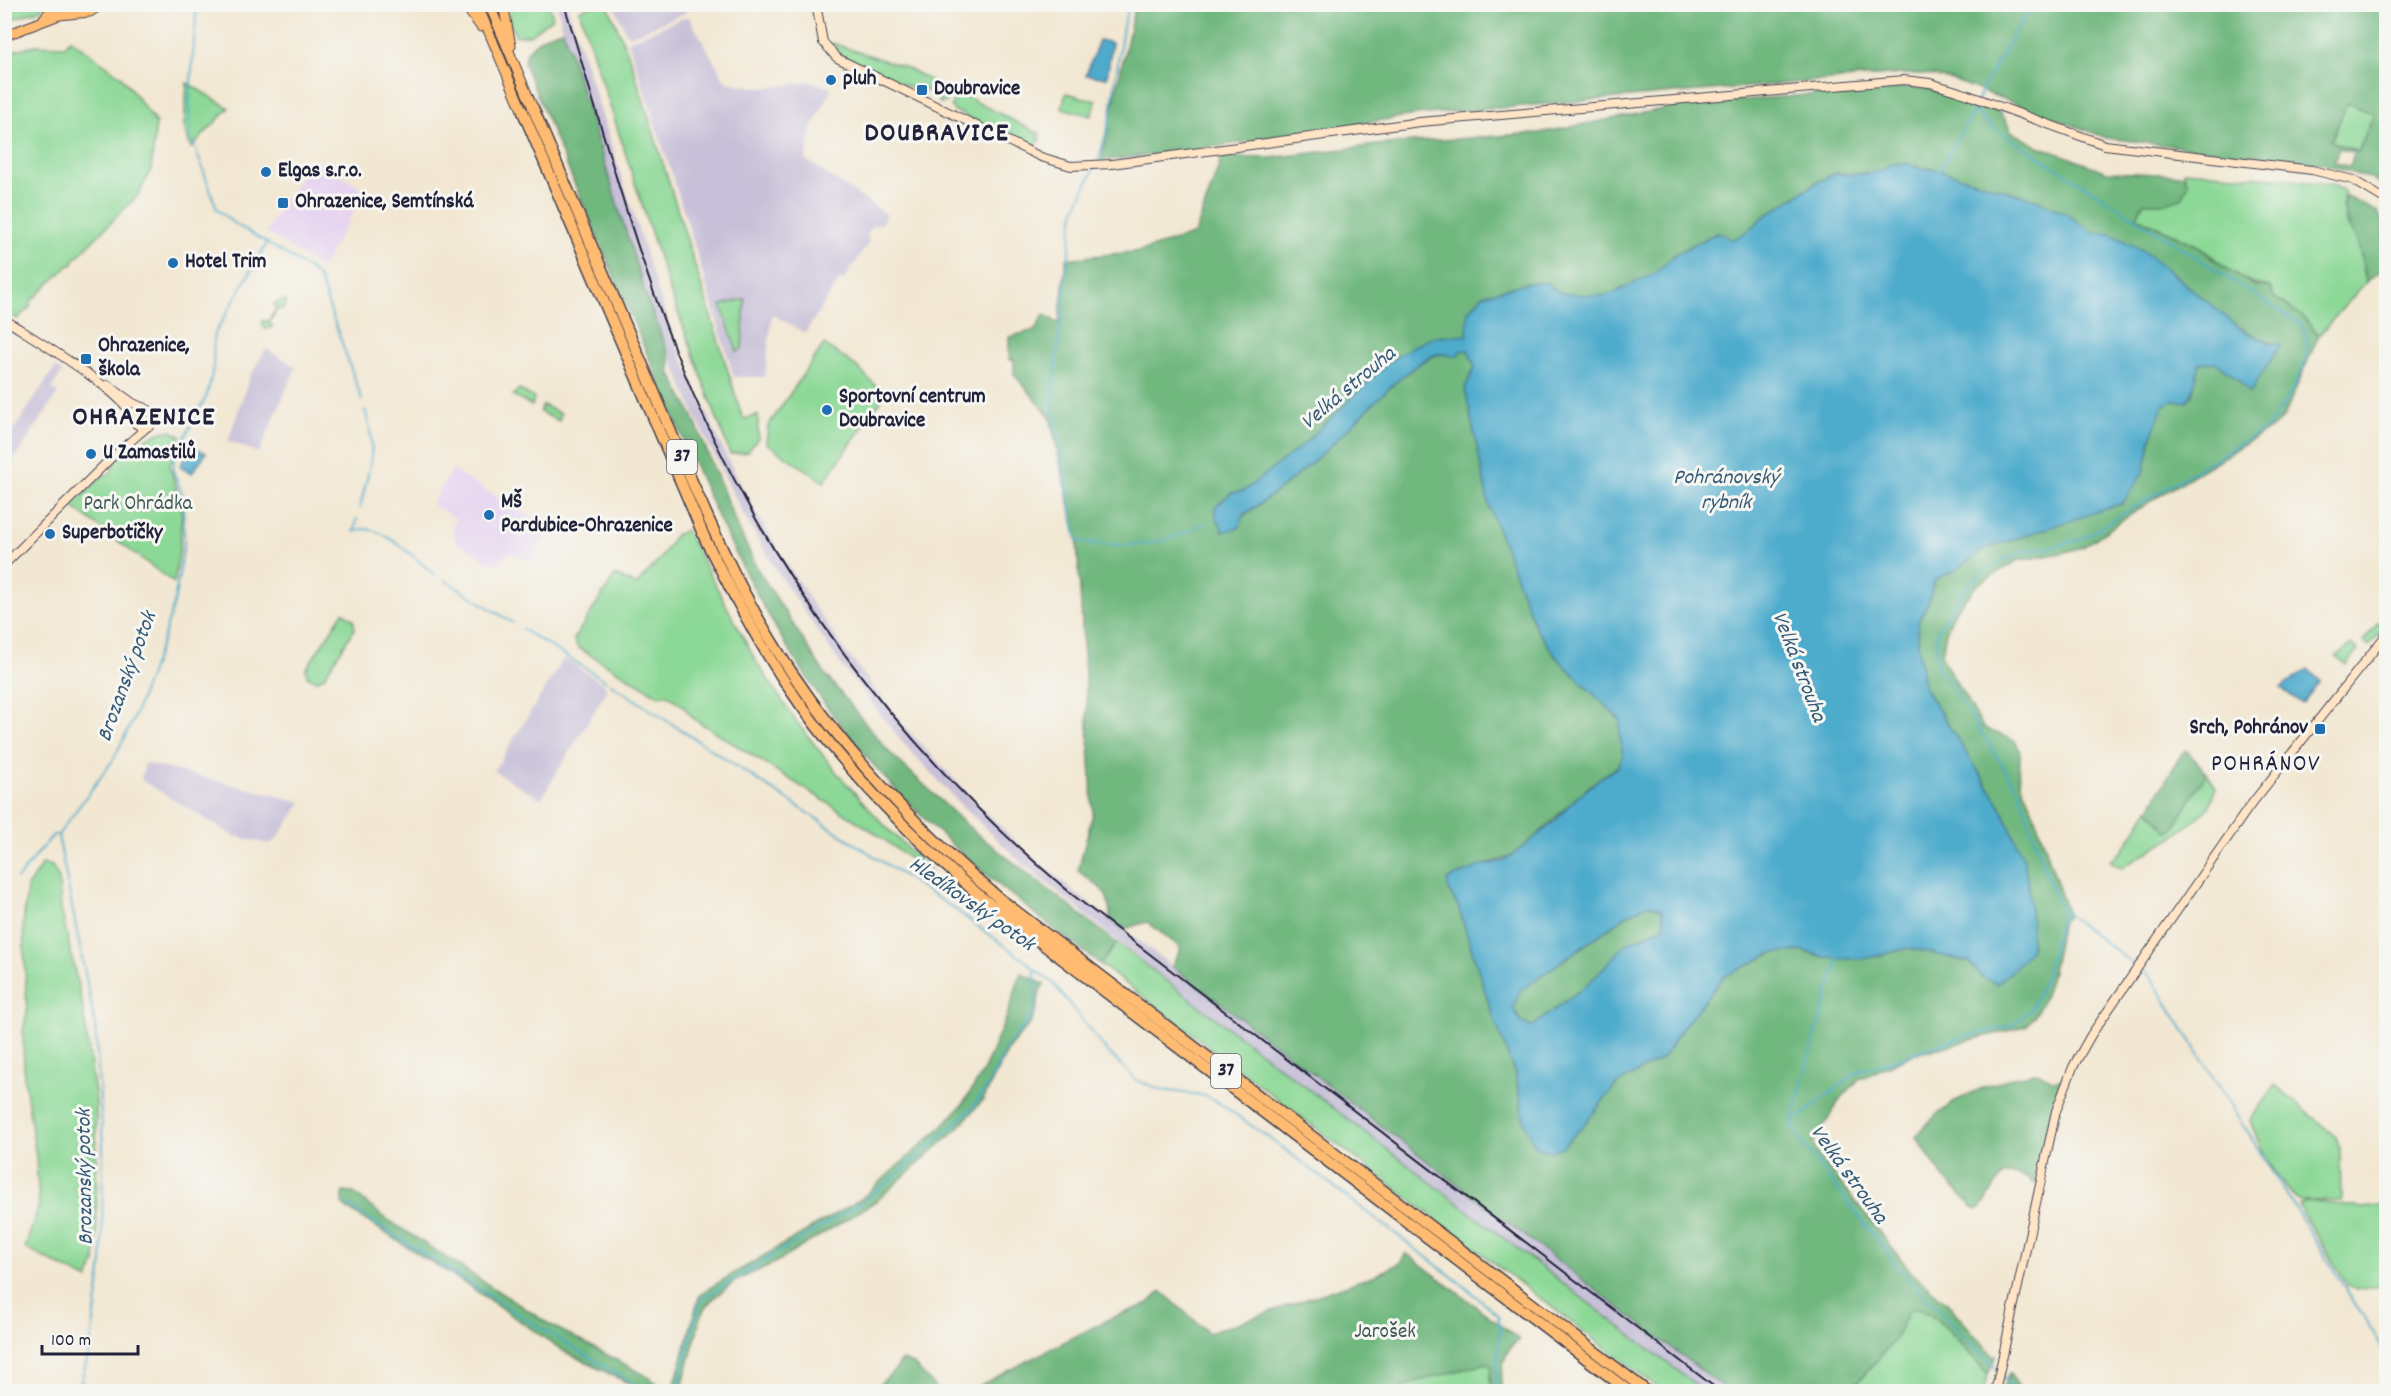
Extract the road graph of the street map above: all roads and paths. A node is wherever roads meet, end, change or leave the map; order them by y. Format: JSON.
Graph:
{"nodes":[{"id":1,"x":57,"y":4,"type":"edge"},
{"id":2,"x":64,"y":4,"type":"edge"},
{"id":3,"x":102,"y":4,"type":"edge"},
{"id":4,"x":464,"y":4,"type":"edge"},
{"id":5,"x":477,"y":4,"type":"edge"},
{"id":6,"x":489,"y":4,"type":"edge"},
{"id":7,"x":816,"y":4,"type":"edge"},
{"id":8,"x":502,"y":8,"type":"edge"},
{"id":9,"x":77,"y":13,"type":"junction"},
{"id":10,"x":31,"y":25,"type":"junction"},
{"id":11,"x":4,"y":36,"type":"edge"},
{"id":12,"x":514,"y":64,"type":"junction"},
{"id":13,"x":504,"y":68,"type":"junction"},
{"id":14,"x":528,"y":110,"type":"junction"},
{"id":15,"x":2386,"y":200,"type":"edge"},
{"id":16,"x":4,"y":319,"type":"edge"},
{"id":17,"x":87,"y":373,"type":"junction"},
{"id":18,"x":144,"y":407,"type":"junction"},
{"id":19,"x":133,"y":419,"type":"junction"},
{"id":20,"x":146,"y":428,"type":"junction"},
{"id":21,"x":105,"y":464,"type":"junction"},
{"id":22,"x":4,"y":565,"type":"edge"},
{"id":23,"x":2386,"y":635,"type":"edge"},
{"id":24,"x":1630,"y":1392,"type":"edge"},
{"id":25,"x":1648,"y":1392,"type":"edge"},
{"id":26,"x":1995,"y":1392,"type":"edge"}],
"edges":[{"from":1,"to":10,"type":"main road"},
{"from":2,"to":9,"type":"main road"},
{"from":3,"to":9,"type":"main road"},
{"from":4,"to":13,"type":"main road"},
{"from":5,"to":13,"type":"main road","number":"37"},
{"from":6,"to":12,"type":"main road","number":"37"},
{"from":7,"to":15,"type":"street"},
{"from":8,"to":12,"type":"main road"},
{"from":9,"to":10,"type":"main road"},
{"from":10,"to":11,"type":"main road"},
{"from":12,"to":14,"type":"main road","number":"37"},
{"from":13,"to":14,"type":"main road","number":"37"},
{"from":14,"to":24,"type":"highway","number":"37"},
{"from":14,"to":25,"type":"highway","number":"37"},
{"from":16,"to":17,"type":"street"},
{"from":17,"to":18,"type":"street"},
{"from":17,"to":19,"type":"street"},
{"from":18,"to":19,"type":"street"},
{"from":18,"to":20,"type":"street"},
{"from":19,"to":20,"type":"street"},
{"from":19,"to":21,"type":"street"},
{"from":20,"to":21,"type":"street"},
{"from":21,"to":22,"type":"street"},
{"from":23,"to":26,"type":"street"}]}
